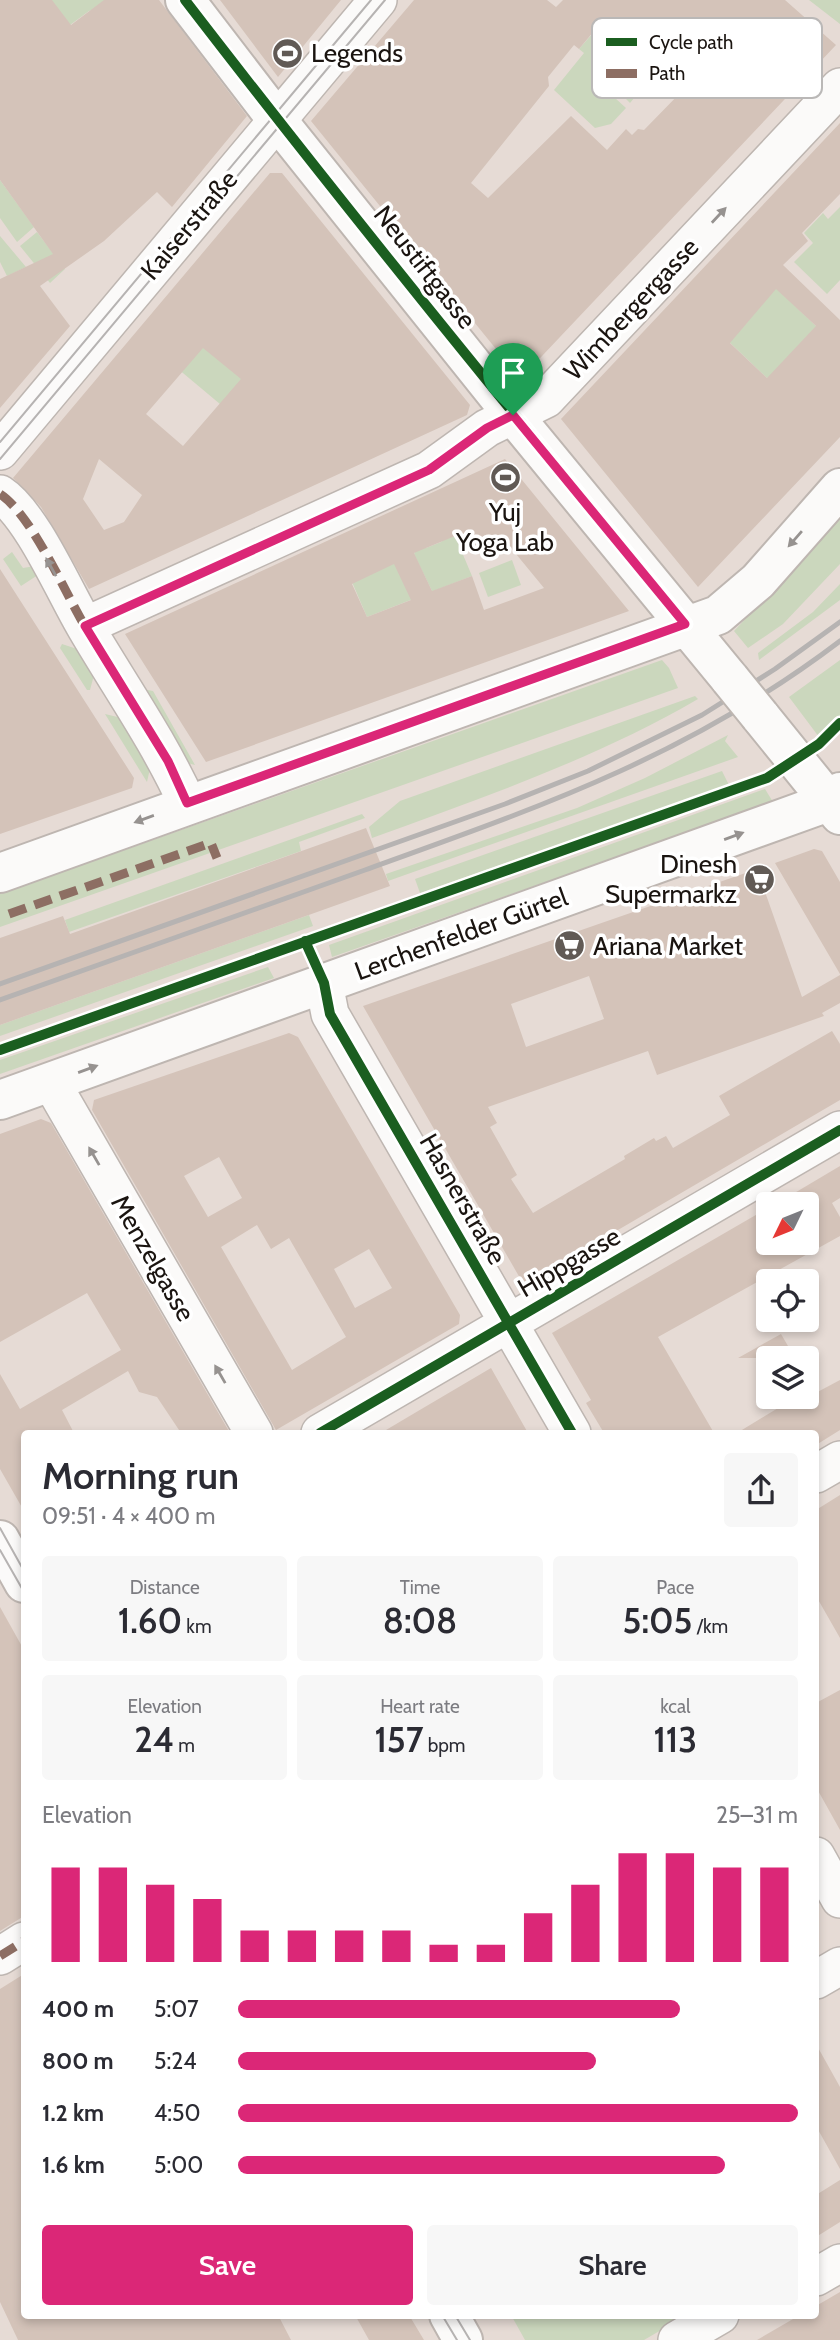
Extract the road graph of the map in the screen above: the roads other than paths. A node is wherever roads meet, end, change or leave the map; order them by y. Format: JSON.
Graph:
{"nodes":[{"id":1,"x":186,"y":0,"type":"edge"},
{"id":2,"x":378,"y":0,"type":"edge"},
{"id":3,"x":840,"y":87,"type":"edge"},
{"id":4,"x":278,"y":120,"type":"junction"},
{"id":5,"x":513,"y":415,"type":"junction"},
{"id":6,"x":0,"y":451,"type":"edge"},
{"id":7,"x":840,"y":488,"type":"edge"},
{"id":8,"x":0,"y":494,"type":"edge"},
{"id":9,"x":685,"y":624,"type":"junction"},
{"id":10,"x":85,"y":626,"type":"junction"},
{"id":11,"x":187,"y":803,"type":"junction"},
{"id":12,"x":837,"y":803,"type":"edge"},
{"id":13,"x":0,"y":873,"type":"edge"},
{"id":14,"x":324,"y":983,"type":"junction"},
{"id":15,"x":51,"y":1082,"type":"junction"},
{"id":16,"x":0,"y":1100,"type":"edge"},
{"id":17,"x":840,"y":1130,"type":"edge"},
{"id":18,"x":509,"y":1323,"type":"junction"},
{"id":19,"x":252,"y":1430,"type":"edge"},
{"id":20,"x":325,"y":1430,"type":"edge"},
{"id":21,"x":570,"y":1430,"type":"edge"},
{"id":22,"x":840,"y":1460,"type":"edge"},
{"id":23,"x":819,"y":1472,"type":"edge"},
{"id":24,"x":0,"y":1540,"type":"edge"},
{"id":25,"x":21,"y":1578,"type":"edge"},
{"id":26,"x":819,"y":1861,"type":"edge"},
{"id":27,"x":840,"y":1899,"type":"edge"},
{"id":28,"x":21,"y":1943,"type":"edge"},
{"id":29,"x":0,"y":1956,"type":"edge"},
{"id":30,"x":840,"y":1966,"type":"edge"},
{"id":31,"x":819,"y":1978,"type":"edge"},
{"id":32,"x":840,"y":2263,"type":"edge"},
{"id":33,"x":819,"y":2275,"type":"edge"},
{"id":34,"x":451,"y":2319,"type":"edge"},
{"id":35,"x":713,"y":2319,"type":"edge"},
{"id":36,"x":743,"y":2319,"type":"edge"},
{"id":37,"x":463,"y":2340,"type":"edge"},
{"id":38,"x":677,"y":2340,"type":"edge"},
{"id":39,"x":708,"y":2340,"type":"edge"}],
"edges":[{"from":1,"to":4,"type":"main road","name":"Neustiftgasse"},
{"from":2,"to":4,"type":"street","name":"Kaiserstraße"},
{"from":5,"to":3,"type":"street","name":"Wimbergergasse","one_way":true},
{"from":4,"to":5,"type":"main road","name":"Neustiftgasse"},
{"from":4,"to":6,"type":"street","name":"Kaiserstraße"},
{"from":5,"to":9,"type":"main road","name":"Neustiftgasse"},
{"from":5,"to":10,"type":"street","name":"Wimbergergasse"},
{"from":7,"to":9,"type":"main road","one_way":true},
{"from":10,"to":8,"type":"street","one_way":true},
{"from":9,"to":11,"type":"main road"},
{"from":9,"to":12,"type":"main road","name":"Neustiftgasse","bridge":true},
{"from":10,"to":11,"type":"street"},
{"from":11,"to":13,"type":"main road","one_way":true},
{"from":14,"to":12,"type":"main road","name":"Lerchenfelder Gürtel","one_way":true},
{"from":15,"to":14,"type":"main road","name":"Lerchenfelder Gürtel","one_way":true},
{"from":14,"to":18,"type":"street","name":"Hasnerstraße"},
{"from":15,"to":16,"type":"main road","name":"Lerchenfelder Gürtel"},
{"from":19,"to":15,"type":"street","name":"Menzelgasse","one_way":true},
{"from":17,"to":18,"type":"street","name":"Hippgasse"},
{"from":18,"to":20,"type":"street","name":"Hippgasse"},
{"from":18,"to":21,"type":"street","name":"Hasnerstraße"},
{"from":22,"to":23,"type":"street"},
{"from":24,"to":25,"type":"main road"},
{"from":26,"to":27,"type":"street"},
{"from":28,"to":29,"type":"street"},
{"from":30,"to":31,"type":"street"},
{"from":32,"to":33,"type":"street"},
{"from":34,"to":37,"type":"main road"},
{"from":35,"to":38,"type":"street"},
{"from":36,"to":39,"type":"street"}]}
